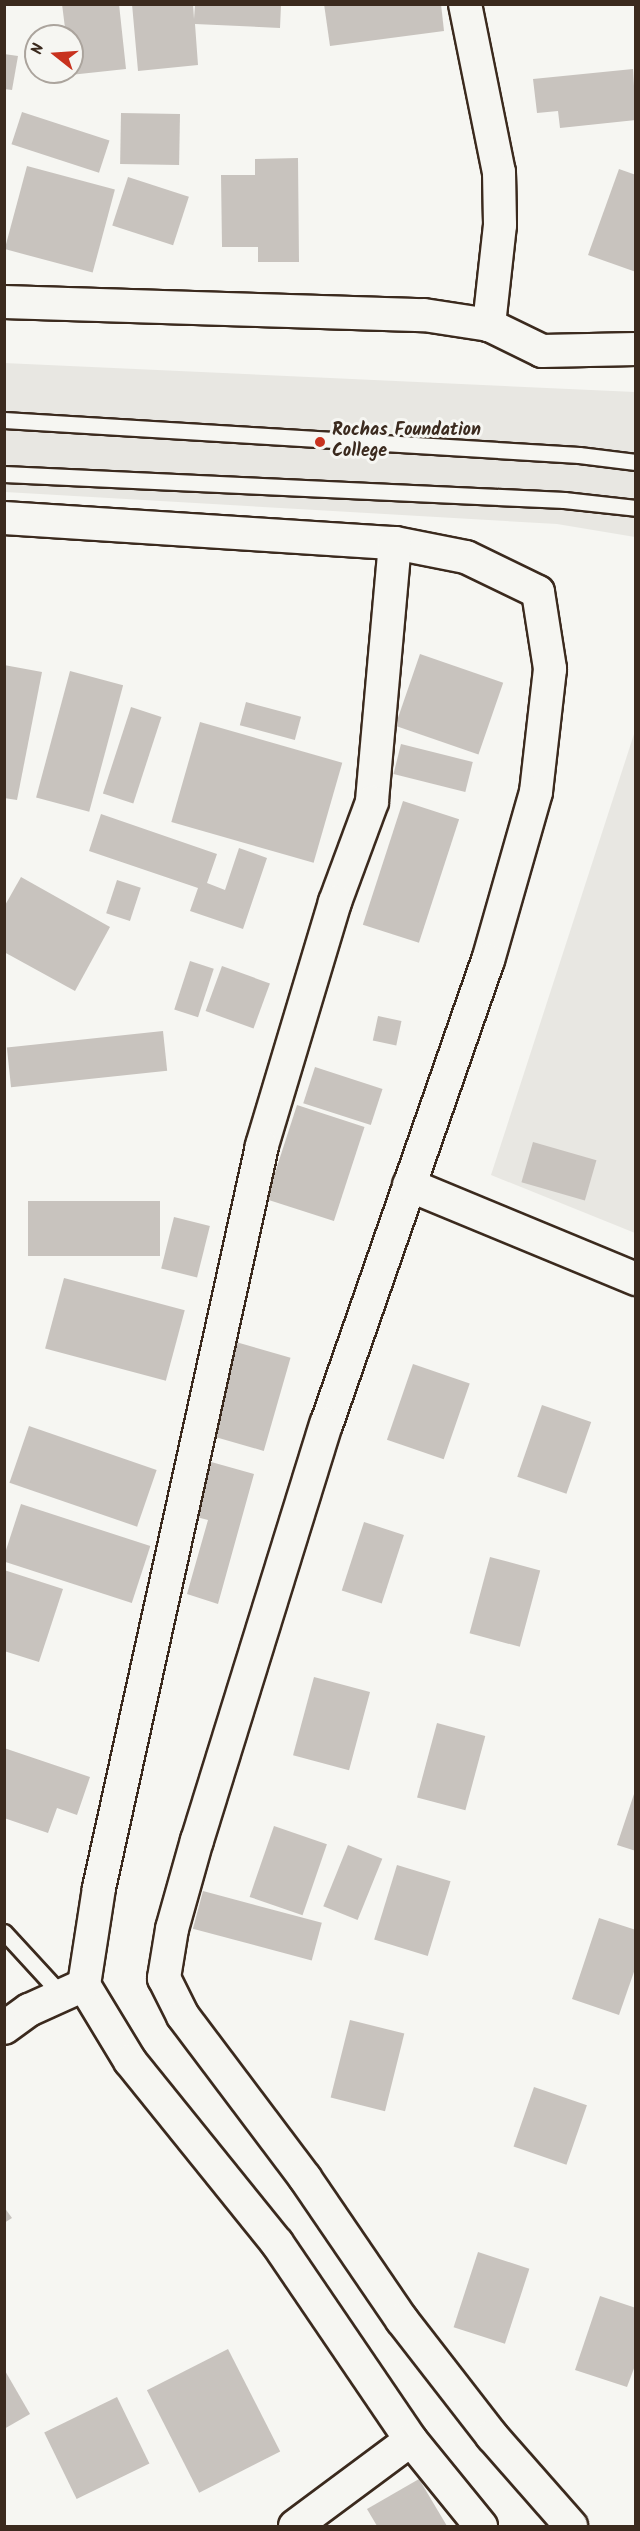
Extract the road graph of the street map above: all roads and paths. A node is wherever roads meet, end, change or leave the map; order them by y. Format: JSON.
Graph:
{"nodes":[{"id":1,"x":465,"y":4,"type":"edge"},
{"id":2,"x":4,"y":302,"type":"edge"},
{"id":3,"x":489,"y":325,"type":"junction"},
{"id":4,"x":636,"y":349,"type":"edge"},
{"id":5,"x":4,"y":420,"type":"edge"},
{"id":6,"x":636,"y":462,"type":"edge"},
{"id":7,"x":4,"y":474,"type":"edge"},
{"id":8,"x":636,"y":508,"type":"edge"},
{"id":9,"x":4,"y":518,"type":"edge"},
{"id":10,"x":395,"y":543,"type":"junction"},
{"id":11,"x":409,"y":1185,"type":"junction"},
{"id":12,"x":636,"y":1279,"type":"edge"},
{"id":13,"x":4,"y":1932,"type":"edge"},
{"id":14,"x":73,"y":1990,"type":"junction"},
{"id":15,"x":13,"y":2014,"type":"edge"},
{"id":16,"x":411,"y":2440,"type":"junction"},
{"id":17,"x":295,"y":2526,"type":"edge"},
{"id":18,"x":481,"y":2526,"type":"edge"},
{"id":19,"x":571,"y":2526,"type":"edge"}],
"edges":[{"from":1,"to":3,"type":"street"},
{"from":2,"to":3,"type":"street"},
{"from":3,"to":4,"type":"street"},
{"from":5,"to":6,"type":"lane"},
{"from":7,"to":8,"type":"lane"},
{"from":9,"to":10,"type":"street"},
{"from":10,"to":11,"type":"street"},
{"from":10,"to":14,"type":"street"},
{"from":11,"to":12,"type":"street"},
{"from":11,"to":19,"type":"street"},
{"from":13,"to":14,"type":"lane"},
{"from":14,"to":15,"type":"street"},
{"from":14,"to":16,"type":"street"},
{"from":16,"to":17,"type":"street"},
{"from":16,"to":18,"type":"street"}]}
